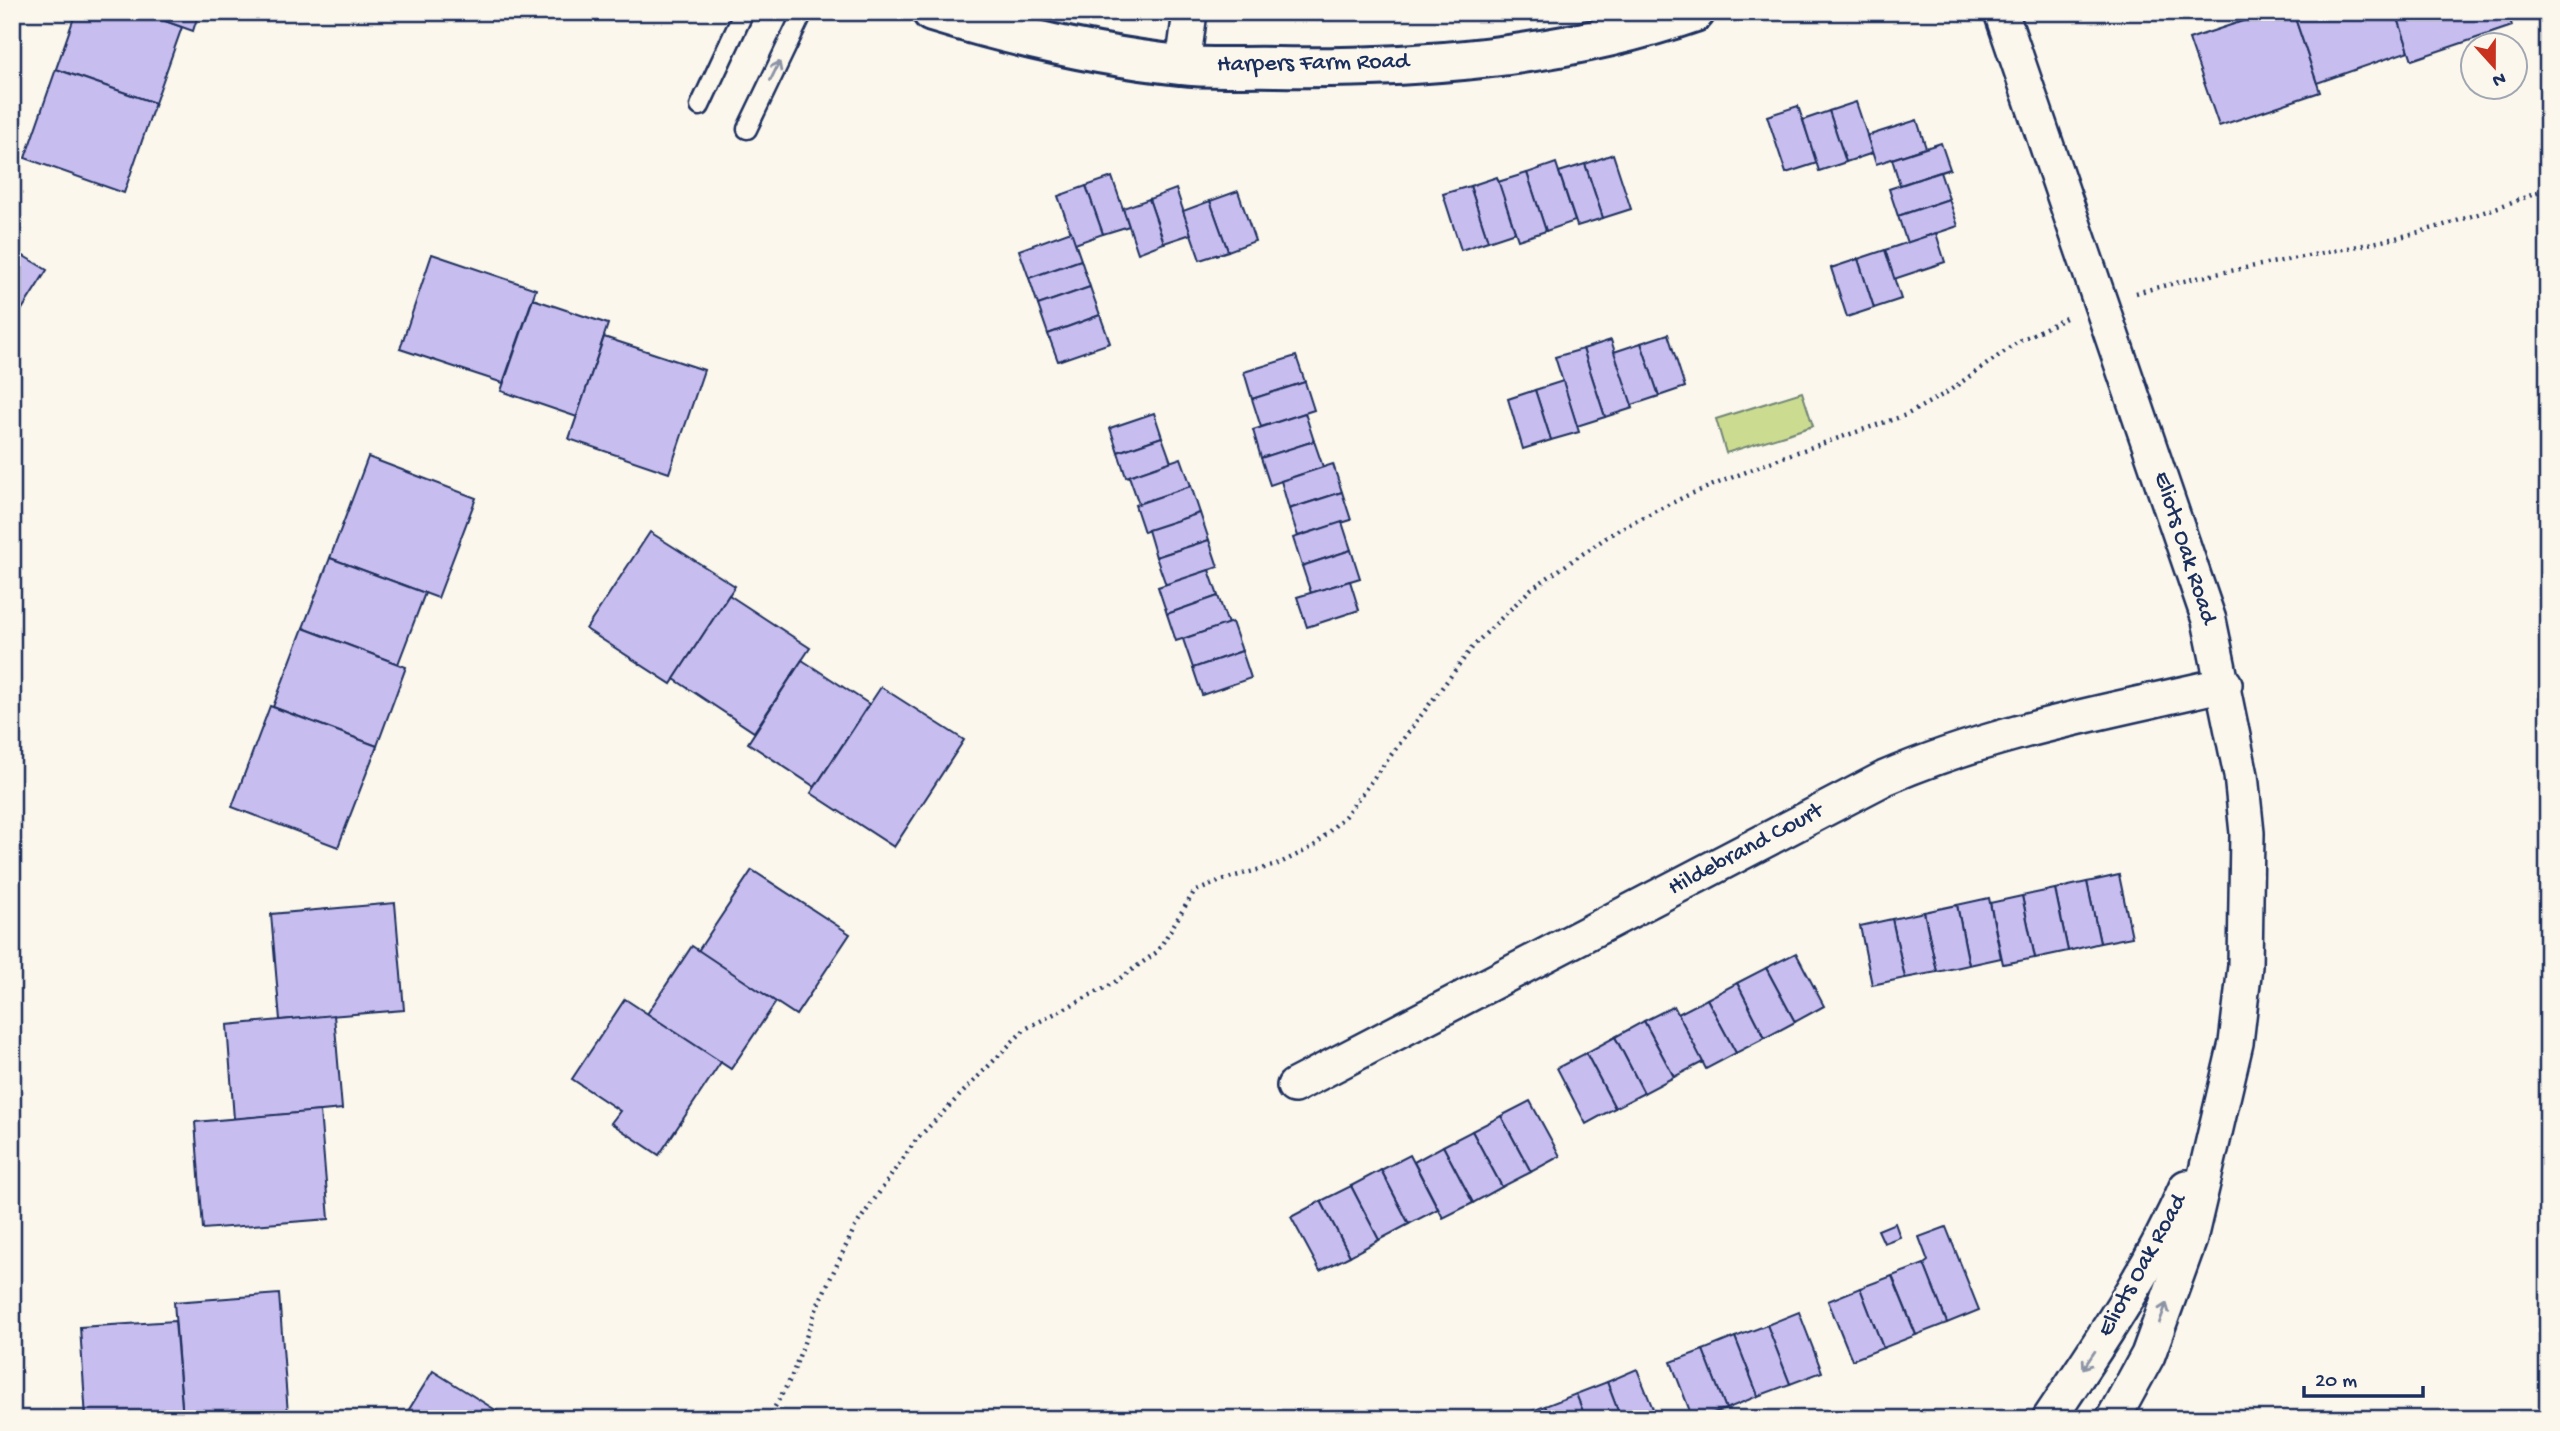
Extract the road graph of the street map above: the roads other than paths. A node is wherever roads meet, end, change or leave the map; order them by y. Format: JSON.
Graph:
{"nodes":[{"id":1,"x":744,"y":12,"type":"edge"},
{"id":2,"x":803,"y":12,"type":"edge"},
{"id":3,"x":932,"y":12,"type":"edge"},
{"id":4,"x":1190,"y":12,"type":"edge"},
{"id":5,"x":1695,"y":12,"type":"edge"},
{"id":6,"x":2001,"y":12,"type":"edge"},
{"id":7,"x":1183,"y":65,"type":"junction"},
{"id":8,"x":699,"y":106,"type":"dead end"},
{"id":9,"x":747,"y":129,"type":"dead end"},
{"id":10,"x":2225,"y":684,"type":"junction"},
{"id":11,"x":1294,"y":1086,"type":"dead end"},
{"id":12,"x":2222,"y":1104,"type":"junction"},
{"id":13,"x":2049,"y":1419,"type":"edge"},
{"id":14,"x":2113,"y":1419,"type":"edge"}],
"edges":[{"from":1,"to":8,"type":"lane"},
{"from":9,"to":2,"type":"lane","one_way":true},
{"from":3,"to":7,"type":"main road","name":"Harpers Farm Road"},
{"from":4,"to":7,"type":"street"},
{"from":5,"to":7,"type":"main road","name":"Harpers Farm Road"},
{"from":6,"to":10,"type":"street","name":"Eliots Oak Road"},
{"from":10,"to":11,"type":"street","name":"Hildebrand Court"},
{"from":10,"to":12,"type":"street","name":"Eliots Oak Road"},
{"from":12,"to":13,"type":"street","name":"Eliots Oak Road","one_way":true},
{"from":14,"to":12,"type":"street","name":"Eliots Oak Road","one_way":true}]}
